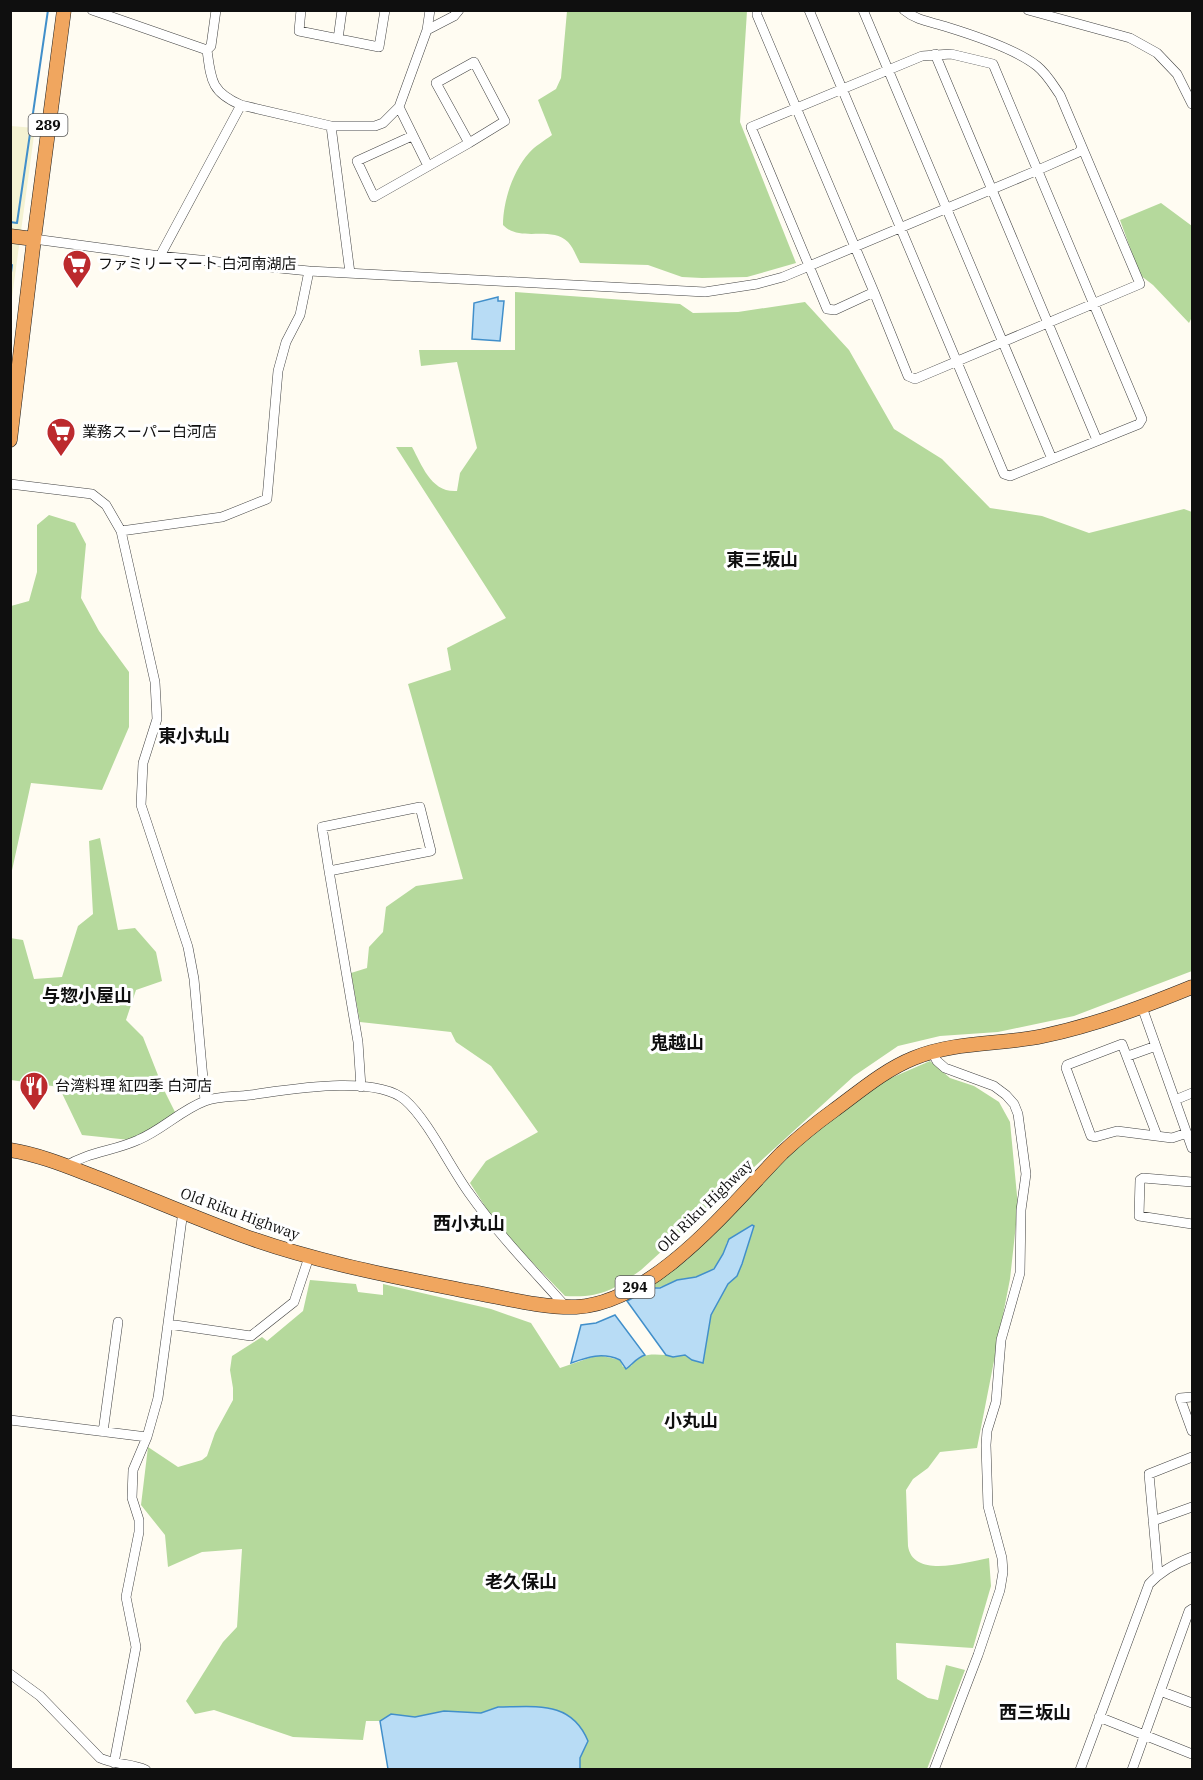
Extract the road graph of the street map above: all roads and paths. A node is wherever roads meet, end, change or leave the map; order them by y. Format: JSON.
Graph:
{"nodes":[{"id":1,"x":64,"y":10,"type":"edge"},
{"id":2,"x":92,"y":10,"type":"edge"},
{"id":3,"x":216,"y":10,"type":"edge"},
{"id":4,"x":301,"y":10,"type":"edge"},
{"id":5,"x":342,"y":10,"type":"edge"},
{"id":6,"x":385,"y":10,"type":"edge"},
{"id":7,"x":430,"y":10,"type":"edge"},
{"id":8,"x":459,"y":10,"type":"edge"},
{"id":9,"x":757,"y":10,"type":"edge"},
{"id":10,"x":809,"y":10,"type":"edge"},
{"id":11,"x":863,"y":10,"type":"edge"},
{"id":12,"x":904,"y":10,"type":"edge"},
{"id":13,"x":1028,"y":10,"type":"edge"},
{"id":14,"x":427,"y":30,"type":"junction"},
{"id":15,"x":338,"y":39,"type":"junction"},
{"id":16,"x":207,"y":50,"type":"junction"},
{"id":17,"x":935,"y":54,"type":"junction"},
{"id":18,"x":888,"y":70,"type":"junction"},
{"id":19,"x":842,"y":89,"type":"junction"},
{"id":20,"x":1192,"y":104,"type":"edge"},
{"id":21,"x":241,"y":105,"type":"junction"},
{"id":22,"x":399,"y":107,"type":"junction"},
{"id":23,"x":796,"y":108,"type":"junction"},
{"id":24,"x":331,"y":126,"type":"junction"},
{"id":25,"x":412,"y":136,"type":"junction"},
{"id":26,"x":469,"y":142,"type":"junction"},
{"id":27,"x":1082,"y":148,"type":"junction"},
{"id":28,"x":428,"y":166,"type":"junction"},
{"id":29,"x":1038,"y":170,"type":"junction"},
{"id":30,"x":992,"y":190,"type":"junction"},
{"id":31,"x":946,"y":209,"type":"junction"},
{"id":32,"x":901,"y":228,"type":"junction"},
{"id":33,"x":10,"y":236,"type":"edge"},
{"id":34,"x":34,"y":239,"type":"junction"},
{"id":35,"x":856,"y":247,"type":"junction"},
{"id":36,"x":160,"y":256,"type":"junction"},
{"id":37,"x":809,"y":267,"type":"junction"},
{"id":38,"x":309,"y":271,"type":"junction"},
{"id":39,"x":350,"y":273,"type":"junction"},
{"id":40,"x":874,"y":292,"type":"junction"},
{"id":41,"x":1094,"y":304,"type":"junction"},
{"id":42,"x":1048,"y":324,"type":"junction"},
{"id":43,"x":1002,"y":344,"type":"junction"},
{"id":44,"x":957,"y":362,"type":"junction"},
{"id":45,"x":10,"y":440,"type":"edge"},
{"id":46,"x":1097,"y":440,"type":"junction"},
{"id":47,"x":1052,"y":459,"type":"junction"},
{"id":48,"x":10,"y":484,"type":"edge"},
{"id":49,"x":121,"y":531,"type":"junction"},
{"id":50,"x":329,"y":871,"type":"junction"},
{"id":51,"x":1192,"y":987,"type":"edge"},
{"id":52,"x":1142,"y":1007,"type":"junction"},
{"id":53,"x":1156,"y":1046,"type":"junction"},
{"id":54,"x":932,"y":1052,"type":"junction"},
{"id":55,"x":1128,"y":1056,"type":"junction"},
{"id":56,"x":361,"y":1086,"type":"junction"},
{"id":57,"x":1192,"y":1093,"type":"edge"},
{"id":58,"x":1175,"y":1100,"type":"junction"},
{"id":59,"x":206,"y":1101,"type":"junction"},
{"id":60,"x":1187,"y":1133,"type":"junction"},
{"id":61,"x":1156,"y":1136,"type":"junction"},
{"id":62,"x":1192,"y":1148,"type":"edge"},
{"id":63,"x":10,"y":1150,"type":"edge"},
{"id":64,"x":66,"y":1166,"type":"junction"},
{"id":65,"x":1192,"y":1182,"type":"edge"},
{"id":66,"x":183,"y":1211,"type":"junction"},
{"id":67,"x":1192,"y":1224,"type":"edge"},
{"id":68,"x":309,"y":1257,"type":"junction"},
{"id":69,"x":566,"y":1307,"type":"junction"},
{"id":70,"x":118,"y":1322,"type":"dead end"},
{"id":71,"x":168,"y":1324,"type":"junction"},
{"id":72,"x":1192,"y":1397,"type":"edge"},
{"id":73,"x":10,"y":1420,"type":"edge"},
{"id":74,"x":1192,"y":1431,"type":"edge"},
{"id":75,"x":104,"y":1432,"type":"junction"},
{"id":76,"x":147,"y":1437,"type":"junction"},
{"id":77,"x":1192,"y":1457,"type":"edge"},
{"id":78,"x":1192,"y":1507,"type":"edge"},
{"id":79,"x":1153,"y":1521,"type":"junction"},
{"id":80,"x":1192,"y":1557,"type":"edge"},
{"id":81,"x":1158,"y":1574,"type":"junction"},
{"id":82,"x":1192,"y":1609,"type":"edge"},
{"id":83,"x":10,"y":1674,"type":"edge"},
{"id":84,"x":1160,"y":1691,"type":"junction"},
{"id":85,"x":1192,"y":1703,"type":"edge"},
{"id":86,"x":1099,"y":1717,"type":"junction"},
{"id":87,"x":1145,"y":1735,"type":"junction"},
{"id":88,"x":1192,"y":1754,"type":"edge"},
{"id":89,"x":114,"y":1763,"type":"junction"},
{"id":90,"x":146,"y":1770,"type":"edge"},
{"id":91,"x":934,"y":1770,"type":"edge"},
{"id":92,"x":1080,"y":1770,"type":"edge"},
{"id":93,"x":1132,"y":1770,"type":"edge"}],
"edges":[{"from":1,"to":34,"type":"highway","number":"289"},
{"from":2,"to":16,"type":"street"},
{"from":3,"to":16,"type":"street"},
{"from":4,"to":15,"type":"street"},
{"from":5,"to":15,"type":"street"},
{"from":6,"to":15,"type":"street"},
{"from":7,"to":14,"type":"street"},
{"from":8,"to":14,"type":"street"},
{"from":9,"to":23,"type":"street"},
{"from":10,"to":19,"type":"street"},
{"from":11,"to":18,"type":"street"},
{"from":12,"to":27,"type":"street"},
{"from":13,"to":20,"type":"street"},
{"from":14,"to":22,"type":"street"},
{"from":16,"to":21,"type":"street"},
{"from":17,"to":18,"type":"street"},
{"from":17,"to":29,"type":"street"},
{"from":17,"to":30,"type":"street"},
{"from":18,"to":19,"type":"street"},
{"from":18,"to":31,"type":"street"},
{"from":19,"to":23,"type":"street"},
{"from":19,"to":32,"type":"street"},
{"from":21,"to":24,"type":"street"},
{"from":21,"to":36,"type":"street"},
{"from":22,"to":24,"type":"street"},
{"from":22,"to":25,"type":"street"},
{"from":23,"to":35,"type":"street"},
{"from":23,"to":37,"type":"street"},
{"from":24,"to":39,"type":"street"},
{"from":25,"to":28,"type":"street"},
{"from":25,"to":28,"type":"street"},
{"from":26,"to":26,"type":"street"},
{"from":26,"to":28,"type":"street"},
{"from":27,"to":29,"type":"street"},
{"from":27,"to":41,"type":"street"},
{"from":29,"to":30,"type":"street"},
{"from":29,"to":41,"type":"street"},
{"from":30,"to":31,"type":"street"},
{"from":30,"to":42,"type":"street"},
{"from":31,"to":32,"type":"street"},
{"from":31,"to":43,"type":"street"},
{"from":32,"to":35,"type":"street"},
{"from":32,"to":44,"type":"street"},
{"from":33,"to":34,"type":"highway"},
{"from":34,"to":36,"type":"street"},
{"from":34,"to":45,"type":"highway","number":"289"},
{"from":35,"to":37,"type":"street"},
{"from":35,"to":40,"type":"street"},
{"from":36,"to":38,"type":"street"},
{"from":37,"to":39,"type":"street"},
{"from":37,"to":40,"type":"street"},
{"from":38,"to":39,"type":"street"},
{"from":38,"to":49,"type":"street"},
{"from":40,"to":44,"type":"street"},
{"from":41,"to":42,"type":"street"},
{"from":41,"to":46,"type":"street"},
{"from":42,"to":43,"type":"street"},
{"from":42,"to":46,"type":"street"},
{"from":43,"to":44,"type":"street"},
{"from":43,"to":47,"type":"street"},
{"from":44,"to":47,"type":"street"},
{"from":46,"to":47,"type":"street"},
{"from":48,"to":49,"type":"street"},
{"from":49,"to":59,"type":"street"},
{"from":50,"to":50,"type":"street"},
{"from":50,"to":56,"type":"street"},
{"from":51,"to":52,"type":"highway","name":"Old Riku Highway","number":"294"},
{"from":52,"to":53,"type":"street"},
{"from":52,"to":54,"type":"highway","name":"Old Riku Highway","number":"294"},
{"from":53,"to":55,"type":"street"},
{"from":53,"to":58,"type":"street"},
{"from":54,"to":69,"type":"highway","name":"Old Riku Highway","number":"294"},
{"from":54,"to":91,"type":"street"},
{"from":55,"to":61,"type":"street"},
{"from":55,"to":61,"type":"street"},
{"from":56,"to":59,"type":"street"},
{"from":56,"to":69,"type":"street"},
{"from":57,"to":58,"type":"street"},
{"from":58,"to":60,"type":"street"},
{"from":59,"to":64,"type":"street"},
{"from":60,"to":61,"type":"street"},
{"from":60,"to":62,"type":"street"},
{"from":63,"to":64,"type":"highway","name":"Old Riku Highway","number":"294"},
{"from":64,"to":66,"type":"highway","name":"Old Riku Highway","number":"294"},
{"from":65,"to":67,"type":"street"},
{"from":66,"to":68,"type":"highway","name":"Old Riku Highway","number":"294"},
{"from":66,"to":71,"type":"street"},
{"from":68,"to":69,"type":"highway","name":"Old Riku Highway","number":"294"},
{"from":68,"to":71,"type":"street"},
{"from":70,"to":75,"type":"street"},
{"from":71,"to":76,"type":"street"},
{"from":72,"to":74,"type":"street"},
{"from":73,"to":75,"type":"street"},
{"from":75,"to":76,"type":"street"},
{"from":76,"to":89,"type":"street"},
{"from":77,"to":79,"type":"street"},
{"from":78,"to":79,"type":"street"},
{"from":79,"to":81,"type":"street"},
{"from":80,"to":81,"type":"street"},
{"from":81,"to":86,"type":"street"},
{"from":82,"to":84,"type":"street"},
{"from":83,"to":89,"type":"street"},
{"from":84,"to":85,"type":"street"},
{"from":84,"to":87,"type":"street"},
{"from":86,"to":87,"type":"street"},
{"from":86,"to":92,"type":"street"},
{"from":87,"to":88,"type":"street"},
{"from":87,"to":93,"type":"street"},
{"from":89,"to":90,"type":"street"}]}
